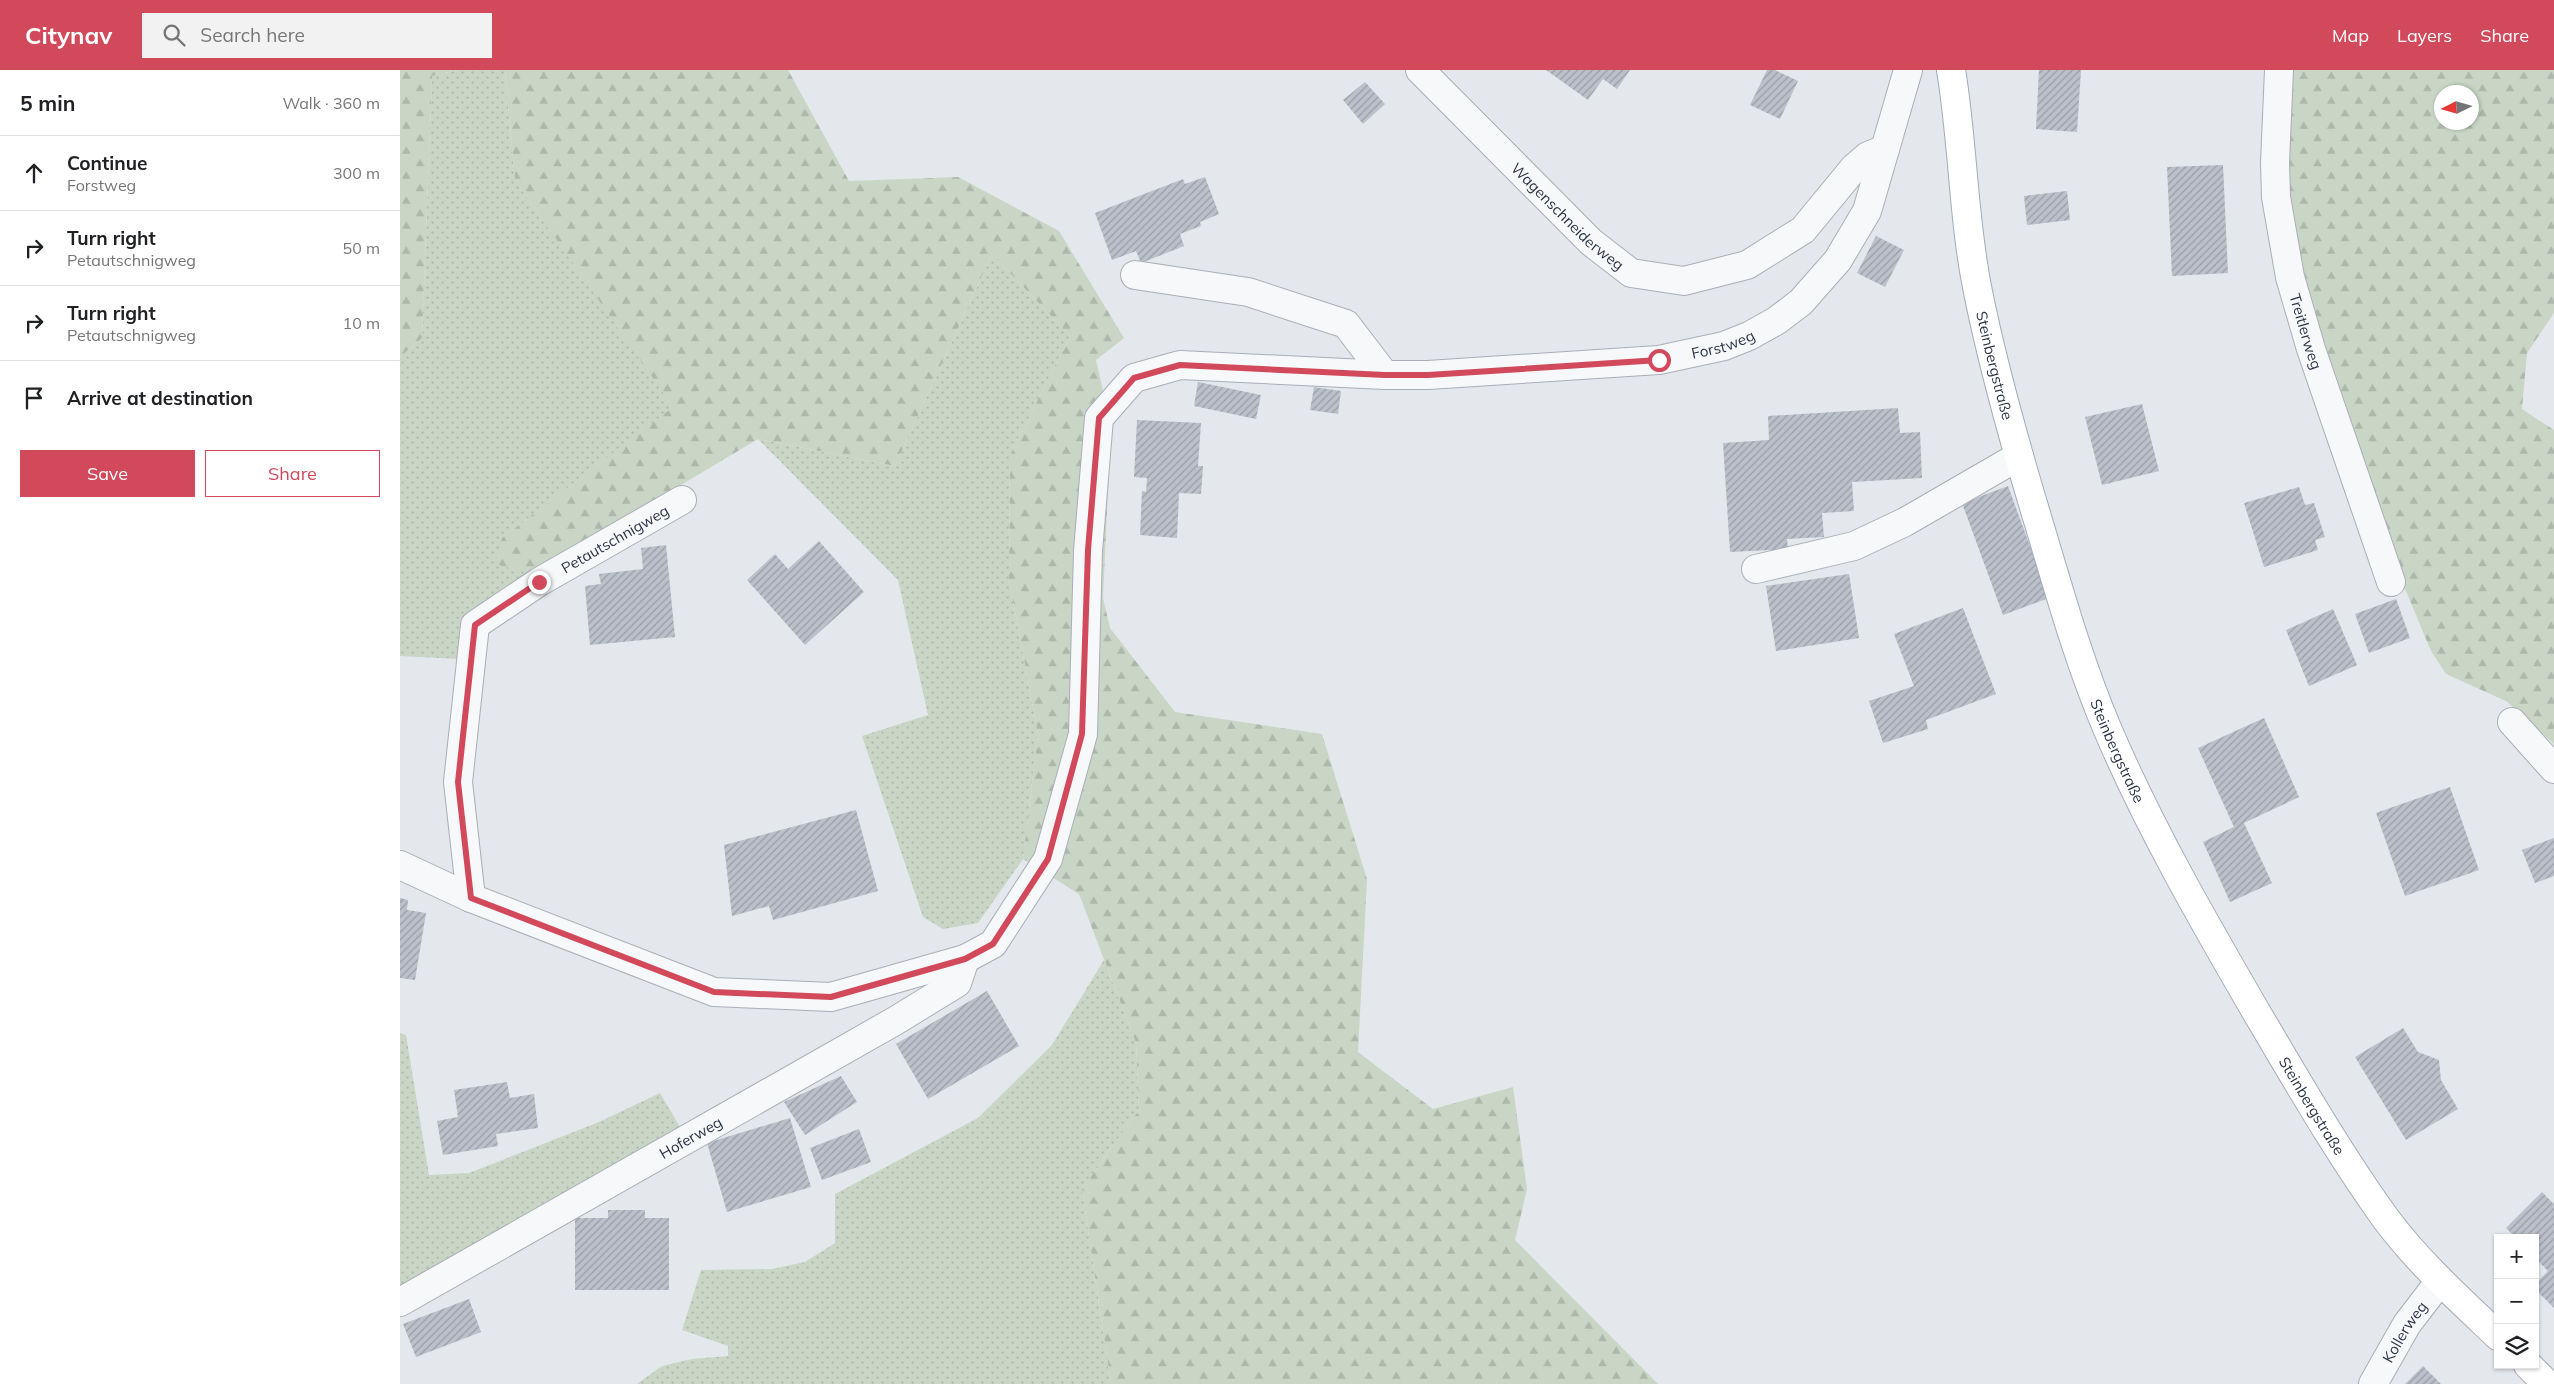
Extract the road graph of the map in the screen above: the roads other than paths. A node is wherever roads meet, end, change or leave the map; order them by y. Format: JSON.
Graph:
{"nodes":[{"id":1,"x":1420,"y":70,"type":"edge"},
{"id":2,"x":1908,"y":70,"type":"edge"},
{"id":3,"x":1951,"y":70,"type":"edge"},
{"id":4,"x":2279,"y":70,"type":"edge"},
{"id":5,"x":1885,"y":148,"type":"junction"},
{"id":6,"x":1135,"y":275,"type":"dead end"},
{"id":7,"x":1385,"y":375,"type":"junction"},
{"id":8,"x":2019,"y":456,"type":"junction"},
{"id":9,"x":682,"y":500,"type":"dead end"},
{"id":10,"x":1756,"y":569,"type":"dead end"},
{"id":11,"x":2391,"y":582,"type":"dead end"},
{"id":12,"x":2512,"y":722,"type":"dead end"},
{"id":13,"x":2554,"y":768,"type":"edge"},
{"id":14,"x":400,"y":864,"type":"edge"},
{"id":15,"x":471,"y":898,"type":"junction"},
{"id":16,"x":965,"y":959,"type":"junction"},
{"id":17,"x":2440,"y":1281,"type":"junction"},
{"id":18,"x":400,"y":1302,"type":"edge"},
{"id":19,"x":2494,"y":1332,"type":"edge"},
{"id":20,"x":2532,"y":1369,"type":"edge"},
{"id":21,"x":2372,"y":1384,"type":"edge"},
{"id":22,"x":2547,"y":1384,"type":"edge"}],
"edges":[{"from":1,"to":5,"type":"street","name":"Wagenschneiderweg"},
{"from":2,"to":5,"type":"street","name":"Forstweg"},
{"from":3,"to":8,"type":"main road","name":"Steinbergstraße"},
{"from":4,"to":11,"type":"street","name":"Treitlerweg"},
{"from":5,"to":7,"type":"street","name":"Forstweg"},
{"from":6,"to":7,"type":"street"},
{"from":7,"to":16,"type":"street","name":"Forstweg"},
{"from":8,"to":10,"type":"street"},
{"from":8,"to":17,"type":"main road","name":"Steinbergstraße"},
{"from":9,"to":15,"type":"street","name":"Petautschnigweg"},
{"from":12,"to":13,"type":"street"},
{"from":14,"to":15,"type":"street","name":"Forstweg"},
{"from":15,"to":16,"type":"street","name":"Forstweg"},
{"from":16,"to":18,"type":"street","name":"Hoferweg"},
{"from":17,"to":19,"type":"main road","name":"Steinbergstraße"},
{"from":17,"to":21,"type":"street","name":"Kollerweg"},
{"from":20,"to":22,"type":"main road"}]}
